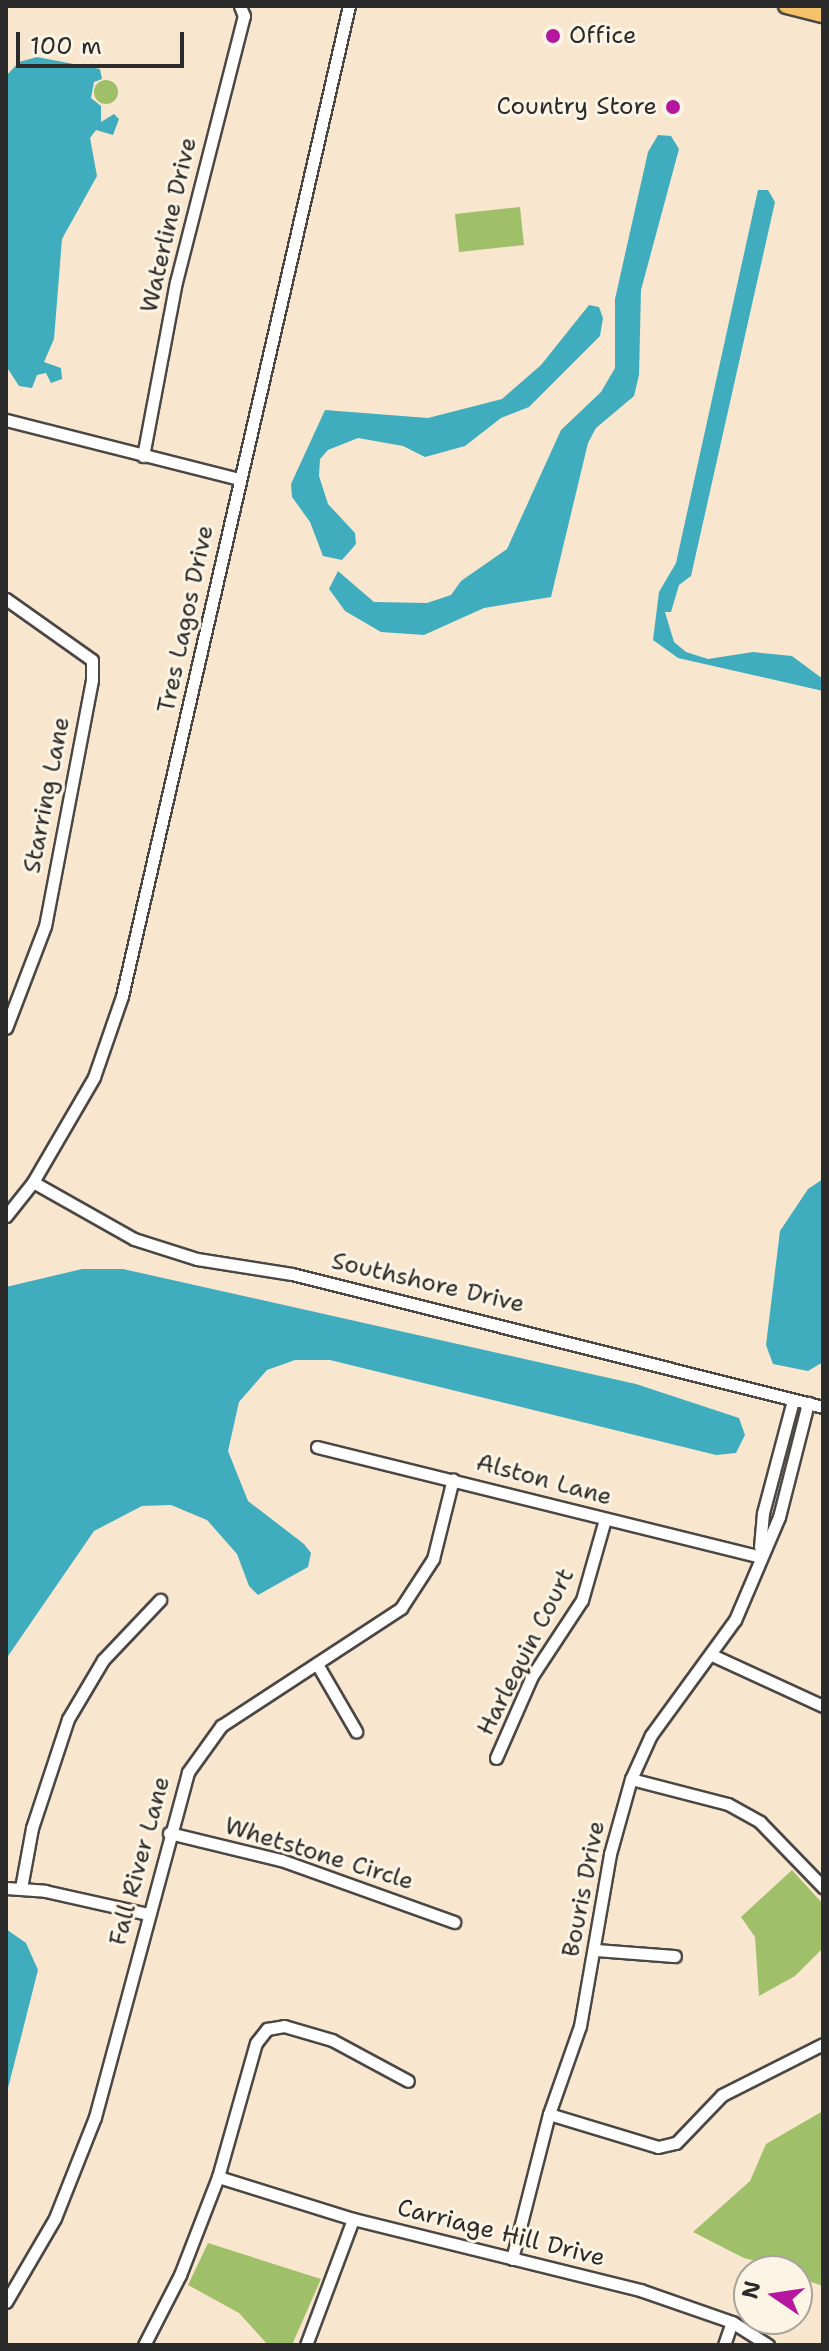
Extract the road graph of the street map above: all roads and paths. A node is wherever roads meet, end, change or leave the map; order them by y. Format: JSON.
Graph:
{"nodes":[{"id":1,"x":240,"y":6,"type":"edge"},
{"id":2,"x":349,"y":6,"type":"edge"},
{"id":3,"x":786,"y":6,"type":"edge"},
{"id":4,"x":823,"y":15,"type":"edge"},
{"id":5,"x":6,"y":420,"type":"edge"},
{"id":6,"x":143,"y":456,"type":"junction"},
{"id":7,"x":239,"y":479,"type":"junction"},
{"id":8,"x":6,"y":599,"type":"edge"},
{"id":9,"x":6,"y":1028,"type":"edge"},
{"id":10,"x":33,"y":1182,"type":"junction"},
{"id":11,"x":6,"y":1216,"type":"edge"},
{"id":12,"x":793,"y":1400,"type":"junction"},
{"id":13,"x":808,"y":1403,"type":"junction"},
{"id":14,"x":823,"y":1407,"type":"edge"},
{"id":15,"x":317,"y":1447,"type":"dead end"},
{"id":16,"x":453,"y":1479,"type":"junction"},
{"id":17,"x":767,"y":1497,"type":"junction"},
{"id":18,"x":783,"y":1501,"type":"junction"},
{"id":19,"x":605,"y":1519,"type":"junction"},
{"id":20,"x":759,"y":1556,"type":"junction"},
{"id":21,"x":160,"y":1600,"type":"dead end"},
{"id":22,"x":712,"y":1655,"type":"junction"},
{"id":23,"x":317,"y":1664,"type":"junction"},
{"id":24,"x":823,"y":1706,"type":"edge"},
{"id":25,"x":356,"y":1731,"type":"dead end"},
{"id":26,"x":496,"y":1758,"type":"dead end"},
{"id":27,"x":631,"y":1779,"type":"junction"},
{"id":28,"x":169,"y":1833,"type":"junction"},
{"id":29,"x":823,"y":1887,"type":"edge"},
{"id":30,"x":6,"y":1888,"type":"edge"},
{"id":31,"x":21,"y":1888,"type":"junction"},
{"id":32,"x":148,"y":1914,"type":"junction"},
{"id":33,"x":454,"y":1922,"type":"dead end"},
{"id":34,"x":595,"y":1950,"type":"junction"},
{"id":35,"x":675,"y":1956,"type":"dead end"},
{"id":36,"x":823,"y":2044,"type":"edge"},
{"id":37,"x":408,"y":2081,"type":"dead end"},
{"id":38,"x":549,"y":2114,"type":"junction"},
{"id":39,"x":218,"y":2177,"type":"junction"},
{"id":40,"x":353,"y":2219,"type":"junction"},
{"id":41,"x":512,"y":2259,"type":"junction"},
{"id":42,"x":6,"y":2302,"type":"edge"},
{"id":43,"x":732,"y":2322,"type":"junction"},
{"id":44,"x":144,"y":2345,"type":"edge"},
{"id":45,"x":306,"y":2345,"type":"edge"},
{"id":46,"x":724,"y":2345,"type":"edge"},
{"id":47,"x":768,"y":2345,"type":"edge"}],
"edges":[{"from":1,"to":6,"type":"street","name":"Waterline Drive"},
{"from":2,"to":7,"type":"street","name":"Tres Lagos Drive"},
{"from":3,"to":4,"type":"main road"},
{"from":5,"to":6,"type":"street"},
{"from":6,"to":7,"type":"street"},
{"from":7,"to":10,"type":"street","name":"Tres Lagos Drive"},
{"from":8,"to":9,"type":"street","name":"Starring Lane"},
{"from":10,"to":11,"type":"street","name":"Tres Lagos Drive"},
{"from":10,"to":12,"type":"street","name":"Southshore Drive"},
{"from":12,"to":13,"type":"street","name":"Southshore Drive"},
{"from":12,"to":17,"type":"street","name":"Bouris Drive"},
{"from":13,"to":14,"type":"street","name":"Southshore Drive"},
{"from":13,"to":18,"type":"street","name":"Bouris Drive"},
{"from":15,"to":16,"type":"street","name":"Alston Lane"},
{"from":16,"to":19,"type":"street","name":"Alston Lane"},
{"from":16,"to":23,"type":"street","name":"Fall River Lane"},
{"from":17,"to":18,"type":"street"},
{"from":17,"to":20,"type":"street","name":"Bouris Drive"},
{"from":18,"to":20,"type":"street","name":"Bouris Drive"},
{"from":19,"to":20,"type":"street","name":"Alston Lane"},
{"from":19,"to":26,"type":"street","name":"Harlequin Court"},
{"from":20,"to":22,"type":"street","name":"Bouris Drive"},
{"from":21,"to":31,"type":"street"},
{"from":22,"to":24,"type":"street"},
{"from":22,"to":27,"type":"street","name":"Bouris Drive"},
{"from":23,"to":25,"type":"street"},
{"from":23,"to":28,"type":"street","name":"Fall River Lane"},
{"from":27,"to":29,"type":"street"},
{"from":27,"to":34,"type":"street","name":"Bouris Drive"},
{"from":28,"to":32,"type":"street","name":"Fall River Lane"},
{"from":28,"to":33,"type":"street","name":"Whetstone Circle"},
{"from":30,"to":31,"type":"street"},
{"from":31,"to":32,"type":"street"},
{"from":32,"to":42,"type":"street","name":"Fall River Lane"},
{"from":34,"to":35,"type":"street"},
{"from":34,"to":38,"type":"street","name":"Bouris Drive"},
{"from":36,"to":38,"type":"street"},
{"from":37,"to":39,"type":"street"},
{"from":38,"to":41,"type":"street","name":"Bouris Drive"},
{"from":39,"to":40,"type":"street","name":"Carriage Hill Drive"},
{"from":39,"to":44,"type":"street"},
{"from":40,"to":41,"type":"street","name":"Carriage Hill Drive"},
{"from":40,"to":45,"type":"street"},
{"from":41,"to":43,"type":"street","name":"Carriage Hill Drive"},
{"from":43,"to":46,"type":"street"},
{"from":43,"to":47,"type":"street","name":"Carriage Hill Drive"}]}
